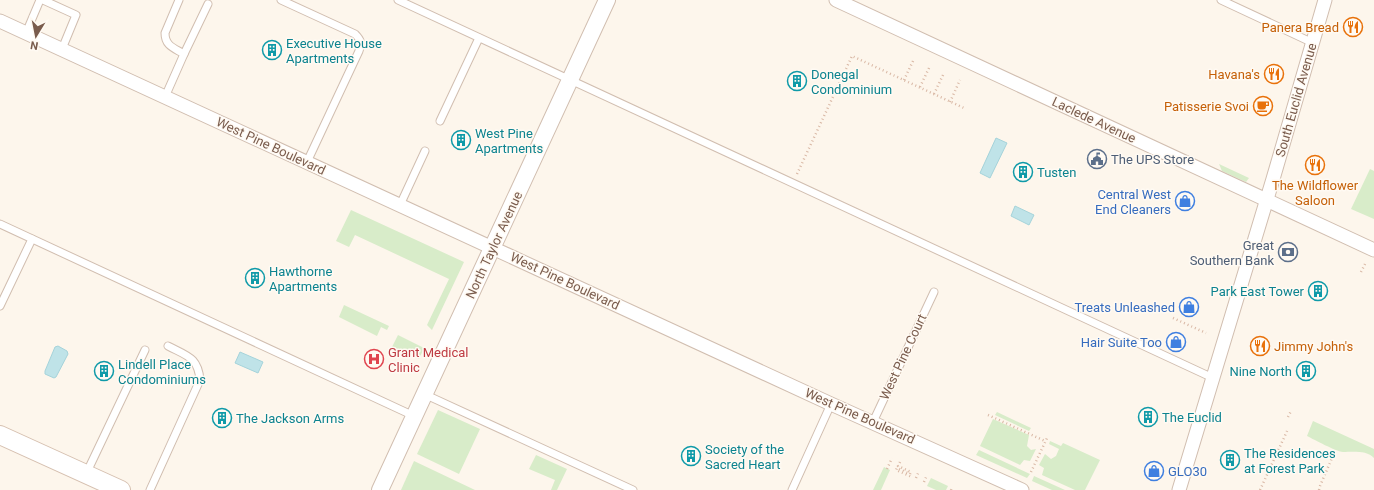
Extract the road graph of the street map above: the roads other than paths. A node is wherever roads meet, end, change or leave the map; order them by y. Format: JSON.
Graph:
{"nodes":[{"id":1,"x":42,"y":0,"type":"edge"},
{"id":2,"x":179,"y":0,"type":"edge"},
{"id":3,"x":281,"y":0,"type":"edge"},
{"id":4,"x":398,"y":0,"type":"edge"},
{"id":5,"x":607,"y":0,"type":"edge"},
{"id":6,"x":836,"y":0,"type":"edge"},
{"id":7,"x":1221,"y":0,"type":"edge"},
{"id":8,"x":1325,"y":0,"type":"edge"},
{"id":9,"x":208,"y":4,"type":"dead end"},
{"id":10,"x":0,"y":21,"type":"edge"},
{"id":11,"x":26,"y":33,"type":"junction"},
{"id":12,"x":479,"y":38,"type":"junction"},
{"id":13,"x":1313,"y":43,"type":"junction"},
{"id":14,"x":62,"y":49,"type":"junction"},
{"id":15,"x":184,"y":54,"type":"junction"},
{"id":16,"x":570,"y":80,"type":"junction"},
{"id":17,"x":165,"y":97,"type":"junction"},
{"id":18,"x":440,"y":121,"type":"dead end"},
{"id":19,"x":425,"y":151,"type":"dead end"},
{"id":20,"x":307,"y":162,"type":"junction"},
{"id":21,"x":1267,"y":200,"type":"junction"},
{"id":22,"x":400,"y":205,"type":"junction"},
{"id":23,"x":0,"y":224,"type":"edge"},
{"id":24,"x":32,"y":239,"type":"junction"},
{"id":25,"x":492,"y":248,"type":"junction"},
{"id":26,"x":1374,"y":250,"type":"edge"},
{"id":27,"x":934,"y":292,"type":"dead end"},
{"id":28,"x":0,"y":306,"type":"edge"},
{"id":29,"x":168,"y":346,"type":"dead end"},
{"id":30,"x":145,"y":350,"type":"dead end"},
{"id":31,"x":1213,"y":378,"type":"junction"},
{"id":32,"x":424,"y":394,"type":"junction"},
{"id":33,"x":831,"y":404,"type":"junction"},
{"id":34,"x":414,"y":416,"type":"junction"},
{"id":35,"x":873,"y":422,"type":"junction"},
{"id":36,"x":0,"y":435,"type":"edge"},
{"id":37,"x":86,"y":474,"type":"junction"},
{"id":38,"x":121,"y":490,"type":"edge"},
{"id":39,"x":150,"y":490,"type":"edge"},
{"id":40,"x":380,"y":490,"type":"edge"},
{"id":41,"x":633,"y":490,"type":"edge"},
{"id":42,"x":792,"y":490,"type":"edge"},
{"id":43,"x":1022,"y":490,"type":"edge"},
{"id":44,"x":1179,"y":490,"type":"edge"}],
"edges":[{"from":1,"to":11,"type":"lane"},
{"from":1,"to":14,"type":"lane"},
{"from":2,"to":15,"type":"lane"},
{"from":3,"to":20,"type":"lane"},
{"from":4,"to":12,"type":"lane"},
{"from":5,"to":16,"type":"street","name":"North Taylor Avenue"},
{"from":6,"to":21,"type":"street","name":"Laclede Avenue"},
{"from":7,"to":13,"type":"lane"},
{"from":8,"to":13,"type":"street","name":"South Euclid Avenue"},
{"from":9,"to":15,"type":"lane"},
{"from":10,"to":11,"type":"street","name":"West Pine Boulevard"},
{"from":11,"to":14,"type":"street","name":"West Pine Boulevard"},
{"from":12,"to":16,"type":"lane"},
{"from":12,"to":18,"type":"lane"},
{"from":13,"to":21,"type":"street","name":"South Euclid Avenue"},
{"from":14,"to":17,"type":"street","name":"West Pine Boulevard"},
{"from":15,"to":17,"type":"lane"},
{"from":16,"to":25,"type":"street","name":"North Taylor Avenue"},
{"from":16,"to":31,"type":"lane"},
{"from":17,"to":20,"type":"street","name":"West Pine Boulevard"},
{"from":19,"to":22,"type":"lane"},
{"from":20,"to":22,"type":"street","name":"West Pine Boulevard"},
{"from":21,"to":26,"type":"street","name":"Laclede Avenue"},
{"from":21,"to":31,"type":"street","name":"South Euclid Avenue"},
{"from":22,"to":25,"type":"street","name":"West Pine Boulevard"},
{"from":23,"to":24,"type":"lane"},
{"from":24,"to":28,"type":"lane"},
{"from":24,"to":34,"type":"lane"},
{"from":25,"to":32,"type":"street","name":"North Taylor Avenue"},
{"from":25,"to":33,"type":"street","name":"West Pine Boulevard"},
{"from":27,"to":35,"type":"lane","name":"West Pine Court"},
{"from":29,"to":39,"type":"lane"},
{"from":30,"to":37,"type":"lane"},
{"from":31,"to":44,"type":"street","name":"South Euclid Avenue"},
{"from":32,"to":34,"type":"street","name":"North Taylor Avenue"},
{"from":32,"to":41,"type":"lane"},
{"from":33,"to":35,"type":"street","name":"West Pine Boulevard"},
{"from":33,"to":42,"type":"lane"},
{"from":34,"to":40,"type":"street","name":"North Taylor Avenue"},
{"from":35,"to":43,"type":"street","name":"West Pine Boulevard"},
{"from":36,"to":37,"type":"main road"},
{"from":37,"to":38,"type":"main road"}]}
